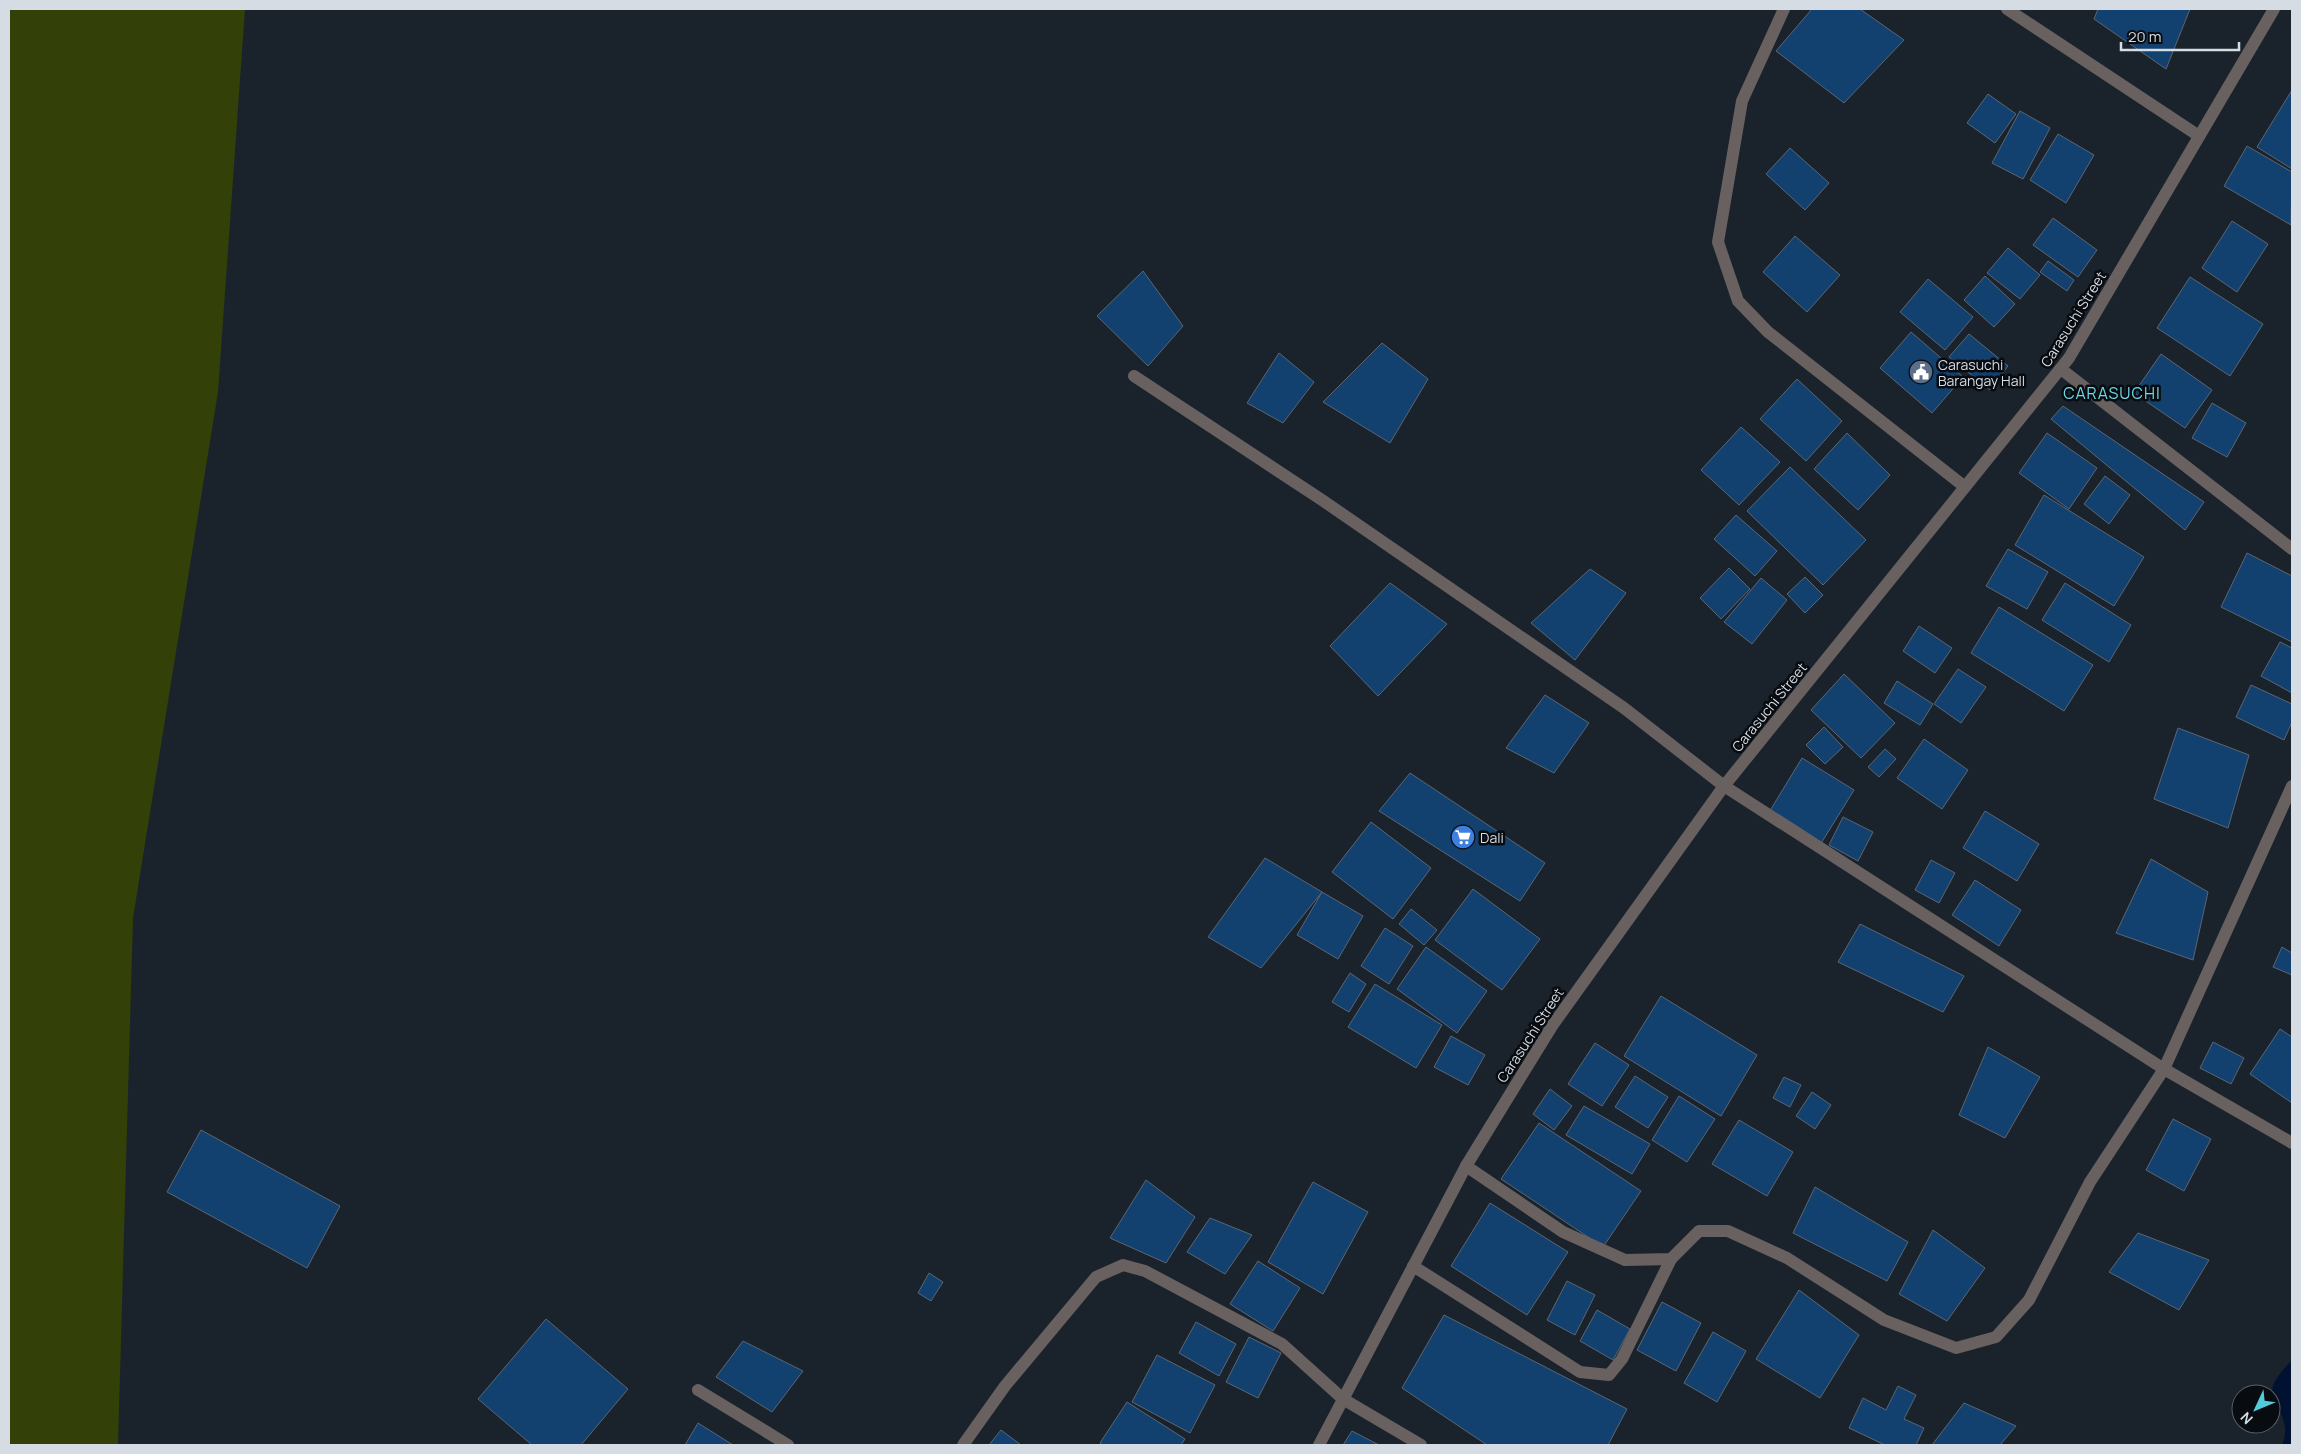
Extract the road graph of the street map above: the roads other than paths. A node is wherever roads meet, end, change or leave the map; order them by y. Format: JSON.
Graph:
{"nodes":[{"id":1,"x":1784,"y":9,"type":"edge"},
{"id":2,"x":2007,"y":9,"type":"edge"},
{"id":3,"x":2274,"y":9,"type":"edge"},
{"id":4,"x":2199,"y":136,"type":"junction"},
{"id":5,"x":2061,"y":368,"type":"junction"},
{"id":6,"x":1134,"y":376,"type":"dead end"},
{"id":7,"x":1965,"y":487,"type":"junction"},
{"id":8,"x":2292,"y":549,"type":"edge"},
{"id":9,"x":1724,"y":786,"type":"junction"},
{"id":10,"x":2292,"y":786,"type":"edge"},
{"id":11,"x":2164,"y":1070,"type":"junction"},
{"id":12,"x":2292,"y":1143,"type":"edge"},
{"id":13,"x":1466,"y":1166,"type":"junction"},
{"id":14,"x":1671,"y":1259,"type":"junction"},
{"id":15,"x":1413,"y":1266,"type":"junction"},
{"id":16,"x":698,"y":1390,"type":"dead end"},
{"id":17,"x":1343,"y":1399,"type":"junction"},
{"id":18,"x":788,"y":1445,"type":"edge"},
{"id":19,"x":963,"y":1445,"type":"edge"},
{"id":20,"x":1319,"y":1445,"type":"edge"},
{"id":21,"x":1420,"y":1445,"type":"edge"}],
"edges":[{"from":1,"to":7,"type":"street"},
{"from":2,"to":4,"type":"street"},
{"from":3,"to":4,"type":"street","name":"Carasuchi Street"},
{"from":4,"to":5,"type":"street","name":"Carasuchi Street"},
{"from":5,"to":7,"type":"street","name":"Carasuchi Street"},
{"from":5,"to":8,"type":"street"},
{"from":6,"to":9,"type":"street"},
{"from":7,"to":9,"type":"street","name":"Carasuchi Street"},
{"from":9,"to":11,"type":"street"},
{"from":9,"to":13,"type":"street","name":"Carasuchi Street"},
{"from":10,"to":11,"type":"street"},
{"from":11,"to":12,"type":"street"},
{"from":11,"to":14,"type":"street"},
{"from":13,"to":14,"type":"street"},
{"from":13,"to":15,"type":"street","name":"Carasuchi Street"},
{"from":14,"to":15,"type":"street"},
{"from":15,"to":17,"type":"street","name":"Carasuchi Street"},
{"from":16,"to":18,"type":"street"},
{"from":17,"to":19,"type":"street"},
{"from":17,"to":20,"type":"street","name":"Carasuchi Street"},
{"from":17,"to":21,"type":"street"}]}
